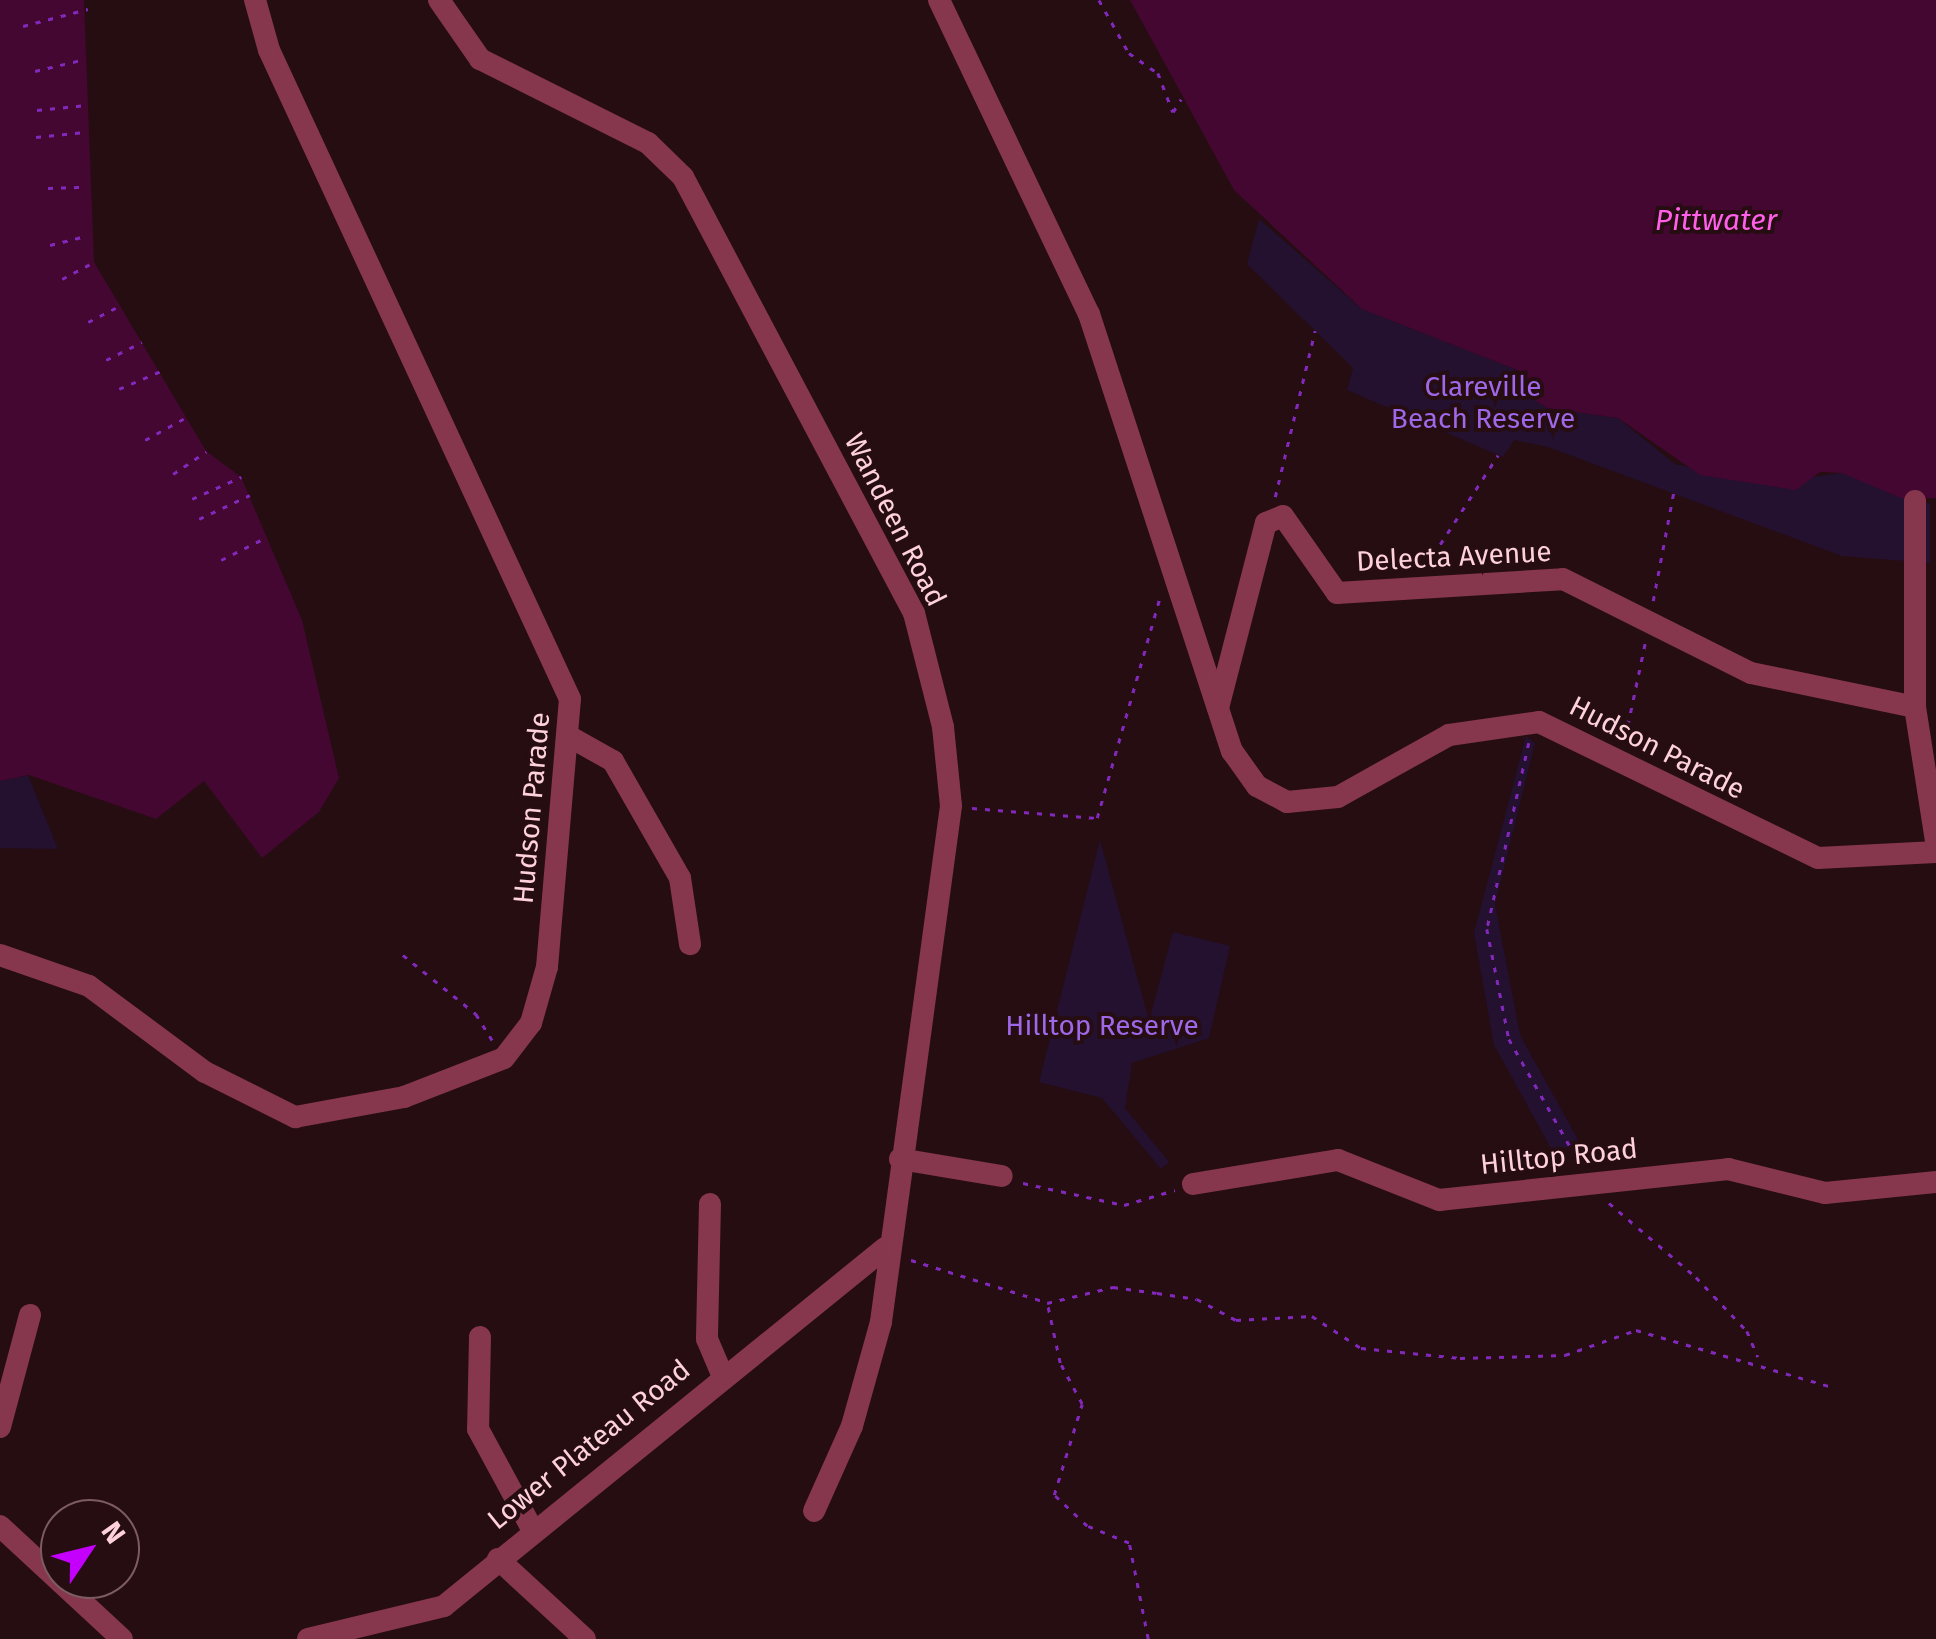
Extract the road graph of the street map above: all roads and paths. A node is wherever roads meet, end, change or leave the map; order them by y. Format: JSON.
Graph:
{"nodes":[{"id":1,"x":255,"y":0,"type":"edge"},
{"id":2,"x":439,"y":0,"type":"edge"},
{"id":3,"x":940,"y":0,"type":"edge"},
{"id":4,"x":1099,"y":0,"type":"edge"},
{"id":5,"x":88,"y":9,"type":"dead end"},
{"id":6,"x":23,"y":26,"type":"dead end"},
{"id":7,"x":81,"y":60,"type":"dead end"},
{"id":8,"x":35,"y":71,"type":"dead end"},
{"id":9,"x":1181,"y":100,"type":"dead end"},
{"id":10,"x":86,"y":105,"type":"dead end"},
{"id":11,"x":37,"y":110,"type":"dead end"},
{"id":12,"x":85,"y":132,"type":"dead end"},
{"id":13,"x":36,"y":138,"type":"dead end"},
{"id":14,"x":86,"y":187,"type":"dead end"},
{"id":15,"x":48,"y":188,"type":"dead end"},
{"id":16,"x":87,"y":236,"type":"dead end"},
{"id":17,"x":50,"y":244,"type":"dead end"},
{"id":18,"x":94,"y":262,"type":"dead end"},
{"id":19,"x":62,"y":279,"type":"dead end"},
{"id":20,"x":118,"y":306,"type":"dead end"},
{"id":21,"x":88,"y":322,"type":"dead end"},
{"id":22,"x":1315,"y":331,"type":"dead end"},
{"id":23,"x":142,"y":342,"type":"dead end"},
{"id":24,"x":106,"y":360,"type":"dead end"},
{"id":25,"x":161,"y":371,"type":"dead end"},
{"id":26,"x":119,"y":389,"type":"dead end"},
{"id":27,"x":185,"y":418,"type":"dead end"},
{"id":28,"x":145,"y":440,"type":"dead end"},
{"id":29,"x":206,"y":452,"type":"dead end"},
{"id":30,"x":1498,"y":455,"type":"dead end"},
{"id":31,"x":173,"y":474,"type":"dead end"},
{"id":32,"x":241,"y":477,"type":"dead end"},
{"id":33,"x":250,"y":495,"type":"dead end"},
{"id":34,"x":192,"y":499,"type":"dead end"},
{"id":35,"x":1915,"y":501,"type":"dead end"},
{"id":36,"x":1278,"y":518,"type":"junction"},
{"id":37,"x":199,"y":519,"type":"dead end"},
{"id":38,"x":267,"y":537,"type":"dead end"},
{"id":39,"x":221,"y":560,"type":"dead end"},
{"id":40,"x":1412,"y":588,"type":"junction"},
{"id":41,"x":1161,"y":594,"type":"dead end"},
{"id":42,"x":1915,"y":706,"type":"junction"},
{"id":43,"x":1218,"y":708,"type":"junction"},
{"id":44,"x":1539,"y":722,"type":"junction"},
{"id":45,"x":572,"y":738,"type":"junction"},
{"id":46,"x":951,"y":806,"type":"junction"},
{"id":47,"x":1936,"y":841,"type":"edge"},
{"id":48,"x":1936,"y":852,"type":"edge"},
{"id":49,"x":690,"y":944,"type":"dead end"},
{"id":50,"x":0,"y":954,"type":"edge"},
{"id":51,"x":403,"y":955,"type":"dead end"},
{"id":52,"x":502,"y":1059,"type":"junction"},
{"id":53,"x":900,"y":1159,"type":"junction"},
{"id":54,"x":1002,"y":1176,"type":"joint"},
{"id":55,"x":1936,"y":1182,"type":"edge"},
{"id":56,"x":1594,"y":1183,"type":"junction"},
{"id":57,"x":1193,"y":1184,"type":"joint"},
{"id":58,"x":710,"y":1204,"type":"dead end"},
{"id":59,"x":885,"y":1252,"type":"junction"},
{"id":60,"x":1047,"y":1303,"type":"junction"},
{"id":61,"x":30,"y":1315,"type":"dead end"},
{"id":62,"x":480,"y":1337,"type":"dead end"},
{"id":63,"x":1758,"y":1358,"type":"junction"},
{"id":64,"x":722,"y":1375,"type":"junction"},
{"id":65,"x":1832,"y":1387,"type":"dead end"},
{"id":66,"x":0,"y":1427,"type":"edge"},
{"id":67,"x":814,"y":1511,"type":"dead end"},
{"id":68,"x":0,"y":1526,"type":"edge"},
{"id":69,"x":532,"y":1530,"type":"junction"},
{"id":70,"x":498,"y":1559,"type":"junction"},
{"id":71,"x":122,"y":1639,"type":"edge"},
{"id":72,"x":308,"y":1639,"type":"edge"},
{"id":73,"x":585,"y":1639,"type":"edge"},
{"id":74,"x":1148,"y":1639,"type":"edge"}],
"edges":[{"from":1,"to":45,"type":"street","name":"Hudson Parade"},
{"from":2,"to":46,"type":"street","name":"Wandeen Road"},
{"from":3,"to":43,"type":"street","name":"Hudson Parade"},
{"from":4,"to":9,"type":"path"},
{"from":5,"to":6,"type":"path"},
{"from":7,"to":8,"type":"path"},
{"from":10,"to":11,"type":"path"},
{"from":12,"to":13,"type":"path"},
{"from":14,"to":15,"type":"path"},
{"from":16,"to":17,"type":"path"},
{"from":18,"to":19,"type":"path"},
{"from":20,"to":21,"type":"path"},
{"from":22,"to":36,"type":"path"},
{"from":23,"to":24,"type":"path"},
{"from":25,"to":26,"type":"path"},
{"from":27,"to":28,"type":"path"},
{"from":29,"to":31,"type":"path"},
{"from":30,"to":40,"type":"path"},
{"from":32,"to":34,"type":"path"},
{"from":33,"to":37,"type":"path"},
{"from":35,"to":42,"type":"street"},
{"from":36,"to":40,"type":"street","name":"Delecta Avenue"},
{"from":36,"to":43,"type":"street"},
{"from":38,"to":39,"type":"path"},
{"from":40,"to":42,"type":"street","name":"Delecta Avenue"},
{"from":41,"to":46,"type":"path"},
{"from":42,"to":47,"type":"street"},
{"from":43,"to":44,"type":"street","name":"Hudson Parade"},
{"from":44,"to":48,"type":"street","name":"Hudson Parade"},
{"from":44,"to":56,"type":"path"},
{"from":45,"to":49,"type":"street"},
{"from":45,"to":52,"type":"street","name":"Hudson Parade"},
{"from":46,"to":53,"type":"street","name":"Wandeen Road"},
{"from":50,"to":52,"type":"street"},
{"from":51,"to":52,"type":"path"},
{"from":53,"to":54,"type":"street"},
{"from":53,"to":59,"type":"street","name":"Wandeen Road"},
{"from":54,"to":57,"type":"path"},
{"from":55,"to":56,"type":"street","name":"Hilltop Road"},
{"from":56,"to":57,"type":"street","name":"Hilltop Road"},
{"from":56,"to":63,"type":"path"},
{"from":58,"to":64,"type":"street"},
{"from":59,"to":60,"type":"path"},
{"from":59,"to":64,"type":"street","name":"Lower Plateau Road"},
{"from":59,"to":67,"type":"street","name":"Wandeen Road"},
{"from":60,"to":63,"type":"path"},
{"from":60,"to":74,"type":"path"},
{"from":61,"to":66,"type":"street"},
{"from":62,"to":69,"type":"street"},
{"from":63,"to":65,"type":"path"},
{"from":64,"to":69,"type":"street","name":"Lower Plateau Road"},
{"from":68,"to":71,"type":"street"},
{"from":69,"to":70,"type":"street","name":"Lower Plateau Road"},
{"from":70,"to":72,"type":"street","name":"Lower Plateau Road"},
{"from":70,"to":73,"type":"street"}]}
